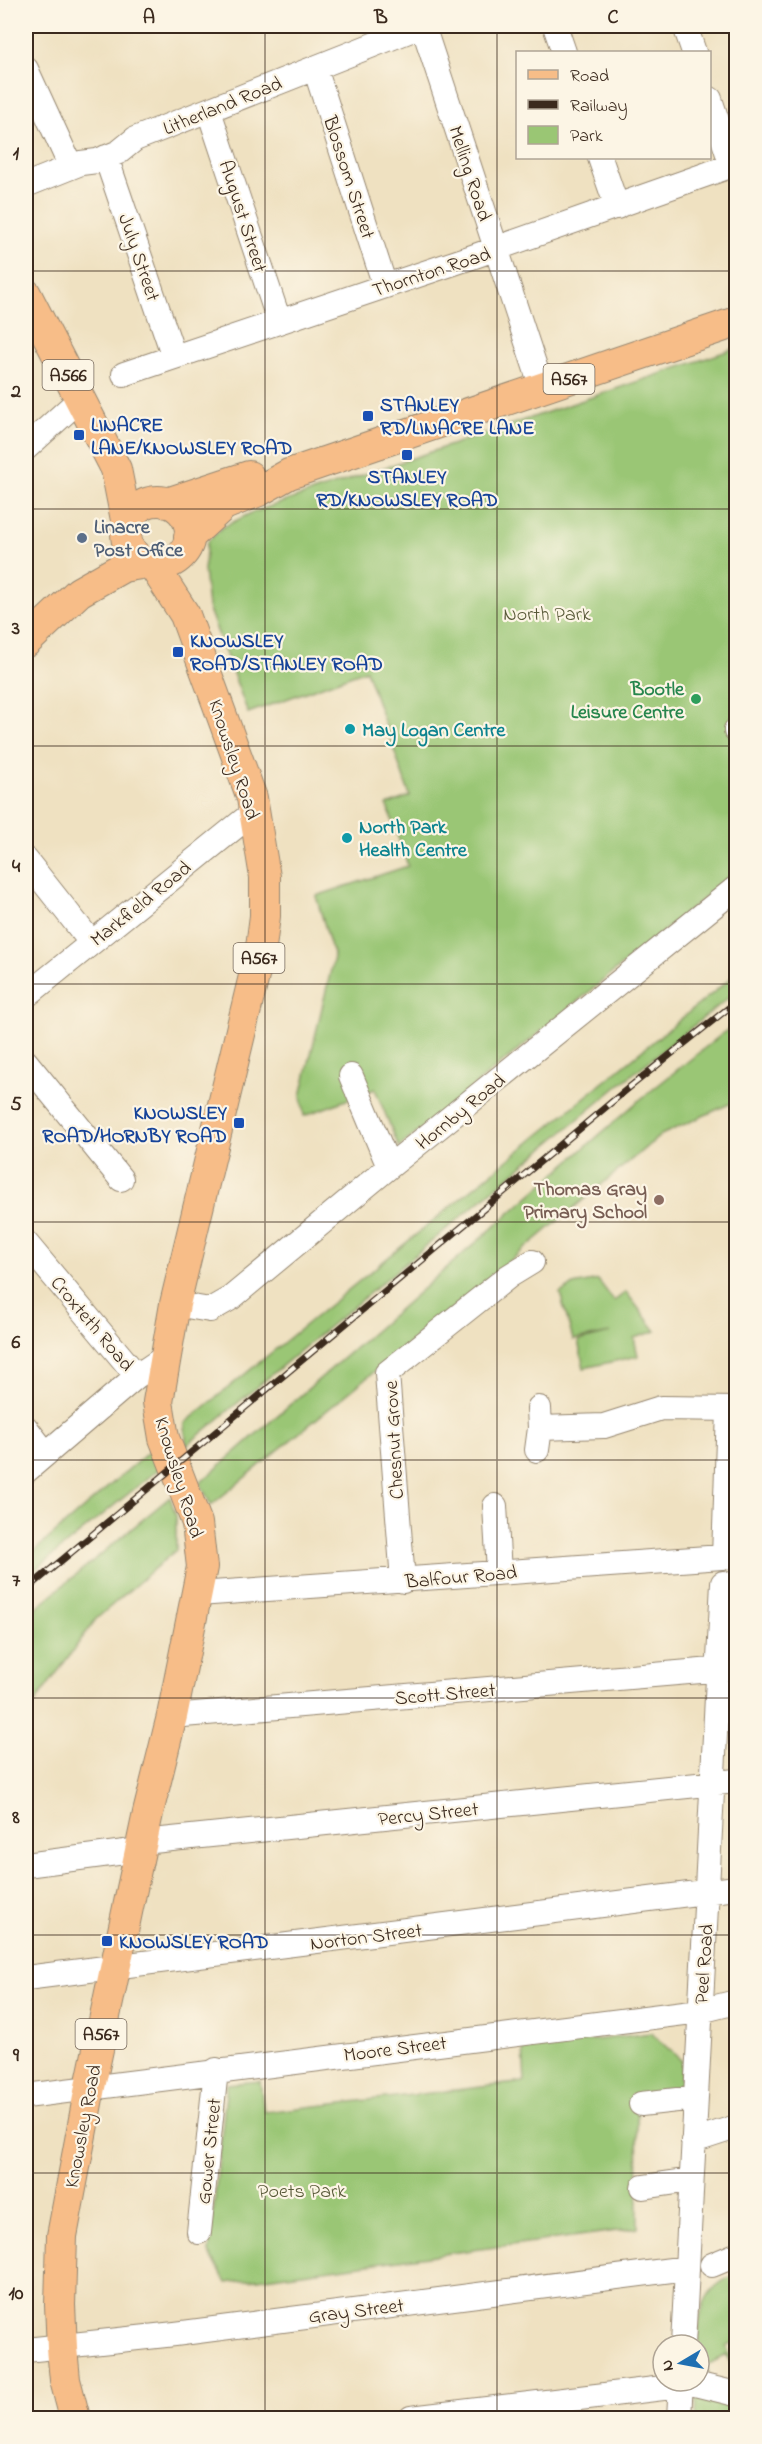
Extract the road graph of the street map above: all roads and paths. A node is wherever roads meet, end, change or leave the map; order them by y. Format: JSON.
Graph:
{"nodes":[{"id":1,"x":426,"y":26,"type":"edge"},
{"id":2,"x":555,"y":26,"type":"edge"},
{"id":3,"x":685,"y":26,"type":"edge"},
{"id":4,"x":564,"y":51,"type":"edge"},
{"id":5,"x":694,"y":51,"type":"edge"},
{"id":6,"x":315,"y":68,"type":"junction"},
{"id":7,"x":26,"y":69,"type":"edge"},
{"id":8,"x":711,"y":102,"type":"edge"},
{"id":9,"x":209,"y":111,"type":"junction"},
{"id":10,"x":106,"y":157,"type":"junction"},
{"id":11,"x":600,"y":159,"type":"edge"},
{"id":12,"x":734,"y":165,"type":"edge"},
{"id":13,"x":71,"y":166,"type":"junction"},
{"id":14,"x":26,"y":185,"type":"edge"},
{"id":15,"x":617,"y":207,"type":"junction"},
{"id":16,"x":496,"y":249,"type":"junction"},
{"id":17,"x":385,"y":286,"type":"junction"},
{"id":18,"x":26,"y":294,"type":"edge"},
{"id":19,"x":279,"y":321,"type":"junction"},
{"id":20,"x":736,"y":322,"type":"edge"},
{"id":21,"x":174,"y":357,"type":"junction"},
{"id":22,"x":124,"y":374,"type":"dead end"},
{"id":23,"x":542,"y":388,"type":"junction"},
{"id":24,"x":80,"y":399,"type":"junction"},
{"id":25,"x":26,"y":448,"type":"edge"},
{"id":26,"x":116,"y":469,"type":"junction"},
{"id":27,"x":289,"y":474,"type":"junction"},
{"id":28,"x":164,"y":503,"type":"junction"},
{"id":29,"x":127,"y":528,"type":"junction"},
{"id":30,"x":188,"y":543,"type":"junction"},
{"id":31,"x":150,"y":564,"type":"junction"},
{"id":32,"x":79,"y":592,"type":"junction"},
{"id":33,"x":185,"y":615,"type":"junction"},
{"id":34,"x":26,"y":642,"type":"edge"},
{"id":35,"x":255,"y":811,"type":"junction"},
{"id":36,"x":26,"y":860,"type":"edge"},
{"id":37,"x":736,"y":888,"type":"edge"},
{"id":38,"x":91,"y":942,"type":"junction"},
{"id":39,"x":26,"y":996,"type":"edge"},
{"id":40,"x":26,"y":1062,"type":"edge"},
{"id":41,"x":351,"y":1076,"type":"dead end"},
{"id":42,"x":389,"y":1167,"type":"junction"},
{"id":43,"x":121,"y":1179,"type":"dead end"},
{"id":44,"x":26,"y":1243,"type":"edge"},
{"id":45,"x":532,"y":1262,"type":"dead end"},
{"id":46,"x":175,"y":1304,"type":"junction"},
{"id":47,"x":165,"y":1357,"type":"junction"},
{"id":48,"x":137,"y":1376,"type":"junction"},
{"id":49,"x":733,"y":1409,"type":"edge"},
{"id":50,"x":26,"y":1428,"type":"edge"},
{"id":51,"x":539,"y":1429,"type":"dead end"},
{"id":52,"x":46,"y":1454,"type":"junction"},
{"id":53,"x":26,"y":1472,"type":"edge"},
{"id":54,"x":495,"y":1506,"type":"dead end"},
{"id":55,"x":730,"y":1557,"type":"edge"},
{"id":56,"x":499,"y":1572,"type":"junction"},
{"id":57,"x":403,"y":1581,"type":"junction"},
{"id":58,"x":723,"y":1583,"type":"dead end"},
{"id":59,"x":198,"y":1594,"type":"junction"},
{"id":60,"x":728,"y":1669,"type":"edge"},
{"id":61,"x":172,"y":1716,"type":"junction"},
{"id":62,"x":736,"y":1781,"type":"edge"},
{"id":63,"x":713,"y":1784,"type":"junction"},
{"id":64,"x":141,"y":1846,"type":"junction"},
{"id":65,"x":26,"y":1865,"type":"edge"},
{"id":66,"x":736,"y":1888,"type":"edge"},
{"id":67,"x":707,"y":1894,"type":"junction"},
{"id":68,"x":115,"y":1967,"type":"junction"},
{"id":69,"x":26,"y":1978,"type":"edge"},
{"id":70,"x":736,"y":2002,"type":"edge"},
{"id":71,"x":700,"y":2011,"type":"junction"},
{"id":72,"x":216,"y":2070,"type":"junction"},
{"id":73,"x":90,"y":2087,"type":"junction"},
{"id":74,"x":26,"y":2096,"type":"edge"},
{"id":75,"x":695,"y":2098,"type":"junction"},
{"id":76,"x":641,"y":2104,"type":"dead end"},
{"id":77,"x":736,"y":2127,"type":"edge"},
{"id":78,"x":693,"y":2141,"type":"junction"},
{"id":79,"x":691,"y":2180,"type":"junction"},
{"id":80,"x":643,"y":2187,"type":"dead end"},
{"id":81,"x":199,"y":2232,"type":"dead end"},
{"id":82,"x":736,"y":2255,"type":"edge"},
{"id":83,"x":712,"y":2265,"type":"dead end"},
{"id":84,"x":687,"y":2268,"type":"junction"},
{"id":85,"x":684,"y":2333,"type":"edge"},
{"id":86,"x":62,"y":2348,"type":"junction"},
{"id":87,"x":26,"y":2350,"type":"edge"},
{"id":88,"x":651,"y":2388,"type":"edge"},
{"id":89,"x":711,"y":2388,"type":"edge"},
{"id":90,"x":680,"y":2393,"type":"edge"},
{"id":91,"x":736,"y":2394,"type":"edge"},
{"id":92,"x":70,"y":2417,"type":"edge"},
{"id":93,"x":411,"y":2418,"type":"edge"},
{"id":94,"x":679,"y":2418,"type":"edge"}],
"edges":[{"from":1,"to":6,"type":"street","name":"Litherland Road"},
{"from":1,"to":16,"type":"street","name":"Melling Road"},
{"from":2,"to":4,"type":"street"},
{"from":3,"to":5,"type":"street"},
{"from":6,"to":9,"type":"street","name":"Litherland Road"},
{"from":6,"to":17,"type":"street","name":"Blossom Street"},
{"from":7,"to":13,"type":"street"},
{"from":8,"to":12,"type":"street"},
{"from":9,"to":10,"type":"street","name":"Litherland Road"},
{"from":9,"to":19,"type":"street","name":"August Street"},
{"from":10,"to":13,"type":"street","name":"Litherland Road"},
{"from":10,"to":21,"type":"street","name":"July Street"},
{"from":11,"to":15,"type":"street"},
{"from":12,"to":15,"type":"street","name":"Thornton Road"},
{"from":13,"to":14,"type":"street","name":"Litherland Road"},
{"from":15,"to":16,"type":"street","name":"Thornton Road"},
{"from":16,"to":17,"type":"street","name":"Thornton Road"},
{"from":16,"to":23,"type":"street","name":"Melling Road"},
{"from":17,"to":19,"type":"street","name":"Thornton Road"},
{"from":18,"to":24,"type":"main road","number":"A566"},
{"from":19,"to":21,"type":"street","name":"Thornton Road"},
{"from":20,"to":23,"type":"main road","number":"A567"},
{"from":21,"to":22,"type":"street","name":"Thornton Road"},
{"from":23,"to":27,"type":"main road","number":"A567"},
{"from":24,"to":25,"type":"street"},
{"from":24,"to":26,"type":"main road","number":"A566"},
{"from":26,"to":28,"type":"main road","number":"A566"},
{"from":26,"to":29,"type":"main road","number":"A566"},
{"from":27,"to":28,"type":"main road","number":"A567"},
{"from":27,"to":30,"type":"main road","number":"A567"},
{"from":28,"to":29,"type":"main road"},
{"from":28,"to":30,"type":"main road"},
{"from":29,"to":31,"type":"main road"},
{"from":29,"to":32,"type":"main road"},
{"from":30,"to":31,"type":"main road"},
{"from":30,"to":33,"type":"main road","name":"Knowsley Road"},
{"from":31,"to":32,"type":"main road"},
{"from":31,"to":33,"type":"main road","name":"Knowsley Road"},
{"from":32,"to":34,"type":"main road"},
{"from":33,"to":35,"type":"main road","name":"Knowsley Road","number":"A567"},
{"from":35,"to":38,"type":"street","name":"Markfield Road"},
{"from":35,"to":46,"type":"main road","name":"Knowsley Road","number":"A567"},
{"from":36,"to":38,"type":"street"},
{"from":37,"to":42,"type":"street","name":"Hornby Road"},
{"from":38,"to":39,"type":"street","name":"Markfield Road"},
{"from":40,"to":43,"type":"street"},
{"from":41,"to":42,"type":"street"},
{"from":42,"to":46,"type":"street","name":"Hornby Road"},
{"from":44,"to":48,"type":"street","name":"Croxteth Road"},
{"from":45,"to":57,"type":"street","name":"Chesnut Grove"},
{"from":46,"to":47,"type":"main road","name":"Knowsley Road","number":"A567"},
{"from":47,"to":48,"type":"street"},
{"from":47,"to":59,"type":"main road","name":"Knowsley Road","number":"A567"},
{"from":48,"to":52,"type":"street"},
{"from":49,"to":51,"type":"street"},
{"from":49,"to":55,"type":"street"},
{"from":50,"to":52,"type":"street"},
{"from":52,"to":53,"type":"street"},
{"from":54,"to":56,"type":"street"},
{"from":55,"to":56,"type":"street","name":"Balfour Road"},
{"from":56,"to":57,"type":"street","name":"Balfour Road"},
{"from":57,"to":59,"type":"street","name":"Balfour Road"},
{"from":58,"to":60,"type":"street","name":"Peel Road"},
{"from":59,"to":61,"type":"main road","name":"Knowsley Road","number":"A567"},
{"from":60,"to":61,"type":"street","name":"Scott Street"},
{"from":60,"to":63,"type":"street","name":"Peel Road"},
{"from":61,"to":64,"type":"main road","name":"Knowsley Road","number":"A567"},
{"from":62,"to":63,"type":"street","name":"Percy Street"},
{"from":63,"to":64,"type":"street","name":"Percy Street"},
{"from":63,"to":67,"type":"street","name":"Peel Road"},
{"from":64,"to":65,"type":"street","name":"Percy Street"},
{"from":64,"to":68,"type":"main road","name":"Knowsley Road","number":"A567"},
{"from":66,"to":67,"type":"street","name":"Norton Street"},
{"from":67,"to":68,"type":"street","name":"Norton Street"},
{"from":67,"to":71,"type":"street","name":"Peel Road"},
{"from":68,"to":69,"type":"street","name":"Norton Street"},
{"from":68,"to":73,"type":"main road","name":"Knowsley Road","number":"A567"},
{"from":70,"to":71,"type":"street","name":"Moore Street"},
{"from":71,"to":72,"type":"street","name":"Moore Street"},
{"from":71,"to":75,"type":"street","name":"Peel Road"},
{"from":72,"to":73,"type":"street","name":"Moore Street"},
{"from":72,"to":81,"type":"street","name":"Gower Street"},
{"from":73,"to":74,"type":"street","name":"Moore Street"},
{"from":73,"to":86,"type":"main road","name":"Knowsley Road","number":"A567"},
{"from":75,"to":76,"type":"street"},
{"from":75,"to":78,"type":"street","name":"Peel Road"},
{"from":77,"to":78,"type":"street"},
{"from":78,"to":79,"type":"street","name":"Peel Road"},
{"from":79,"to":80,"type":"street"},
{"from":79,"to":84,"type":"street","name":"Peel Road"},
{"from":82,"to":83,"type":"street"},
{"from":84,"to":85,"type":"street","name":"Peel Road"},
{"from":84,"to":86,"type":"street","name":"Gray Street"},
{"from":86,"to":87,"type":"street","name":"Gray Street"},
{"from":86,"to":92,"type":"main road","name":"Knowsley Road","number":"A567"},
{"from":88,"to":93,"type":"street"},
{"from":89,"to":91,"type":"street"},
{"from":90,"to":94,"type":"street"}]}
